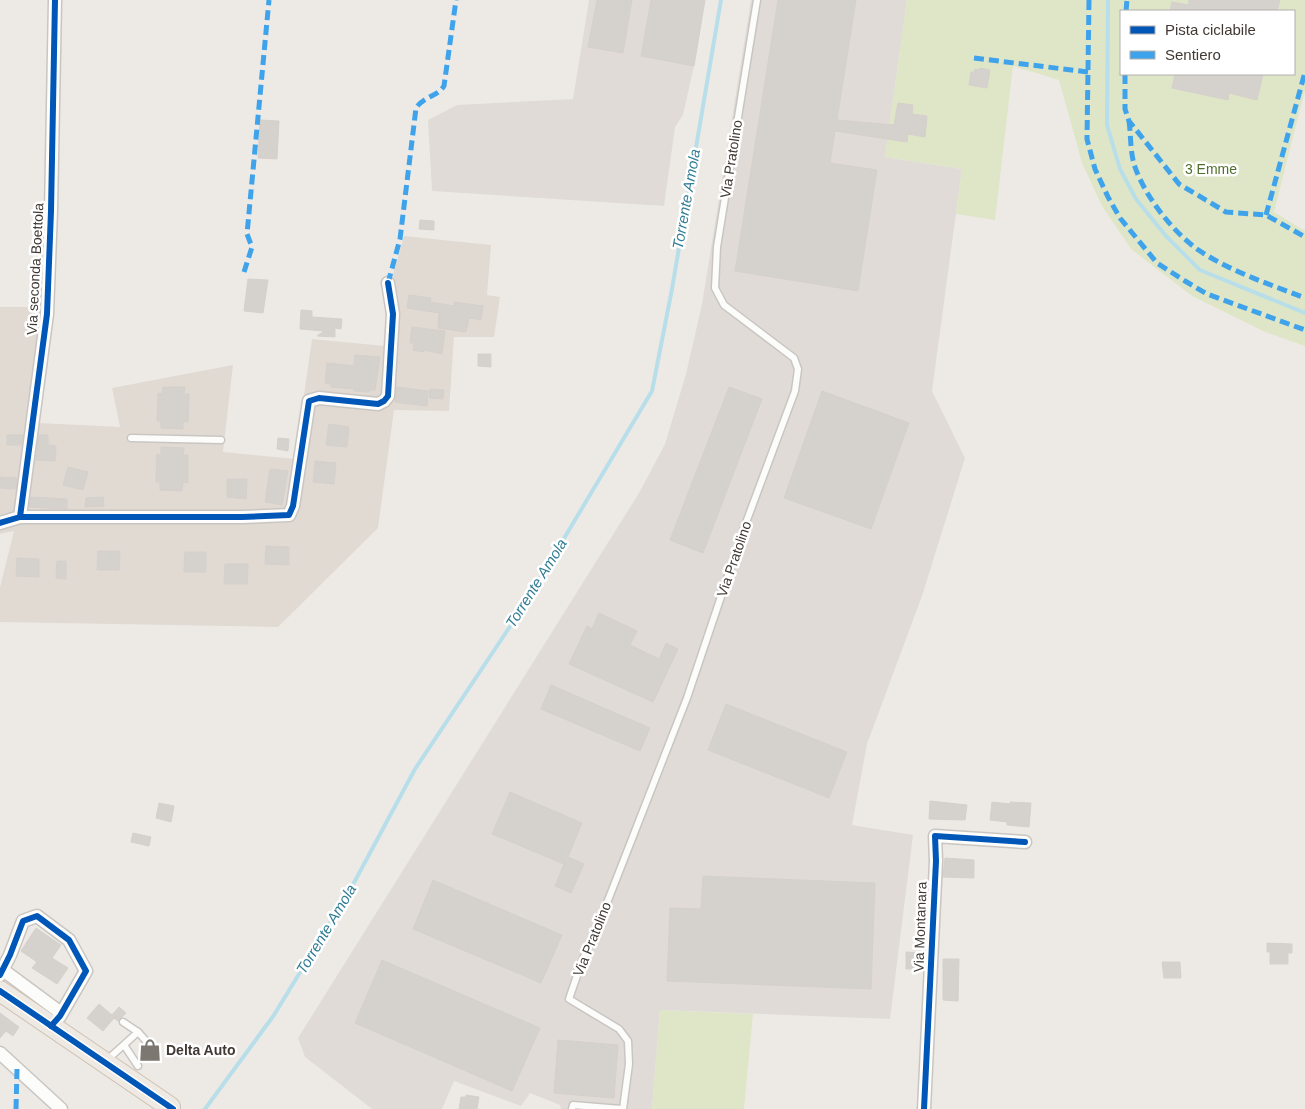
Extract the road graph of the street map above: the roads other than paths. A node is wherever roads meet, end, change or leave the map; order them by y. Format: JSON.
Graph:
{"nodes":[{"id":1,"x":55,"y":0,"type":"edge"},
{"id":2,"x":757,"y":0,"type":"edge"},
{"id":3,"x":388,"y":283,"type":"dead end"},
{"id":4,"x":131,"y":438,"type":"dead end"},
{"id":5,"x":221,"y":440,"type":"dead end"},
{"id":6,"x":20,"y":516,"type":"junction"},
{"id":7,"x":0,"y":524,"type":"edge"},
{"id":8,"x":1025,"y":842,"type":"dead end"},
{"id":9,"x":1,"y":972,"type":"edge"},
{"id":10,"x":0,"y":991,"type":"edge"},
{"id":11,"x":56,"y":1020,"type":"junction"},
{"id":12,"x":123,"y":1022,"type":"dead end"},
{"id":13,"x":138,"y":1032,"type":"junction"},
{"id":14,"x":124,"y":1045,"type":"junction"},
{"id":15,"x":156,"y":1052,"type":"dead end"},
{"id":16,"x":0,"y":1053,"type":"edge"},
{"id":17,"x":104,"y":1062,"type":"junction"},
{"id":18,"x":138,"y":1066,"type":"dead end"},
{"id":19,"x":170,"y":1107,"type":"dead end"},
{"id":20,"x":61,"y":1109,"type":"edge"},
{"id":21,"x":572,"y":1109,"type":"edge"},
{"id":22,"x":622,"y":1109,"type":"edge"},
{"id":23,"x":924,"y":1109,"type":"edge"}],
"edges":[{"from":1,"to":6,"type":"street","name":"Via seconda Boettola"},
{"from":2,"to":22,"type":"lane","name":"Via Pratolino"},
{"from":3,"to":6,"type":"street"},
{"from":4,"to":5,"type":"lane"},
{"from":6,"to":7,"type":"street"},
{"from":8,"to":23,"type":"street","name":"Via Montanara"},
{"from":9,"to":11,"type":"street"},
{"from":9,"to":11,"type":"street"},
{"from":10,"to":11,"type":"main road"},
{"from":11,"to":17,"type":"main road"},
{"from":12,"to":13,"type":"lane"},
{"from":13,"to":14,"type":"lane"},
{"from":13,"to":15,"type":"lane"},
{"from":14,"to":17,"type":"lane"},
{"from":14,"to":18,"type":"lane"},
{"from":16,"to":20,"type":"street"},
{"from":17,"to":19,"type":"main road"},
{"from":21,"to":22,"type":"lane"}]}
